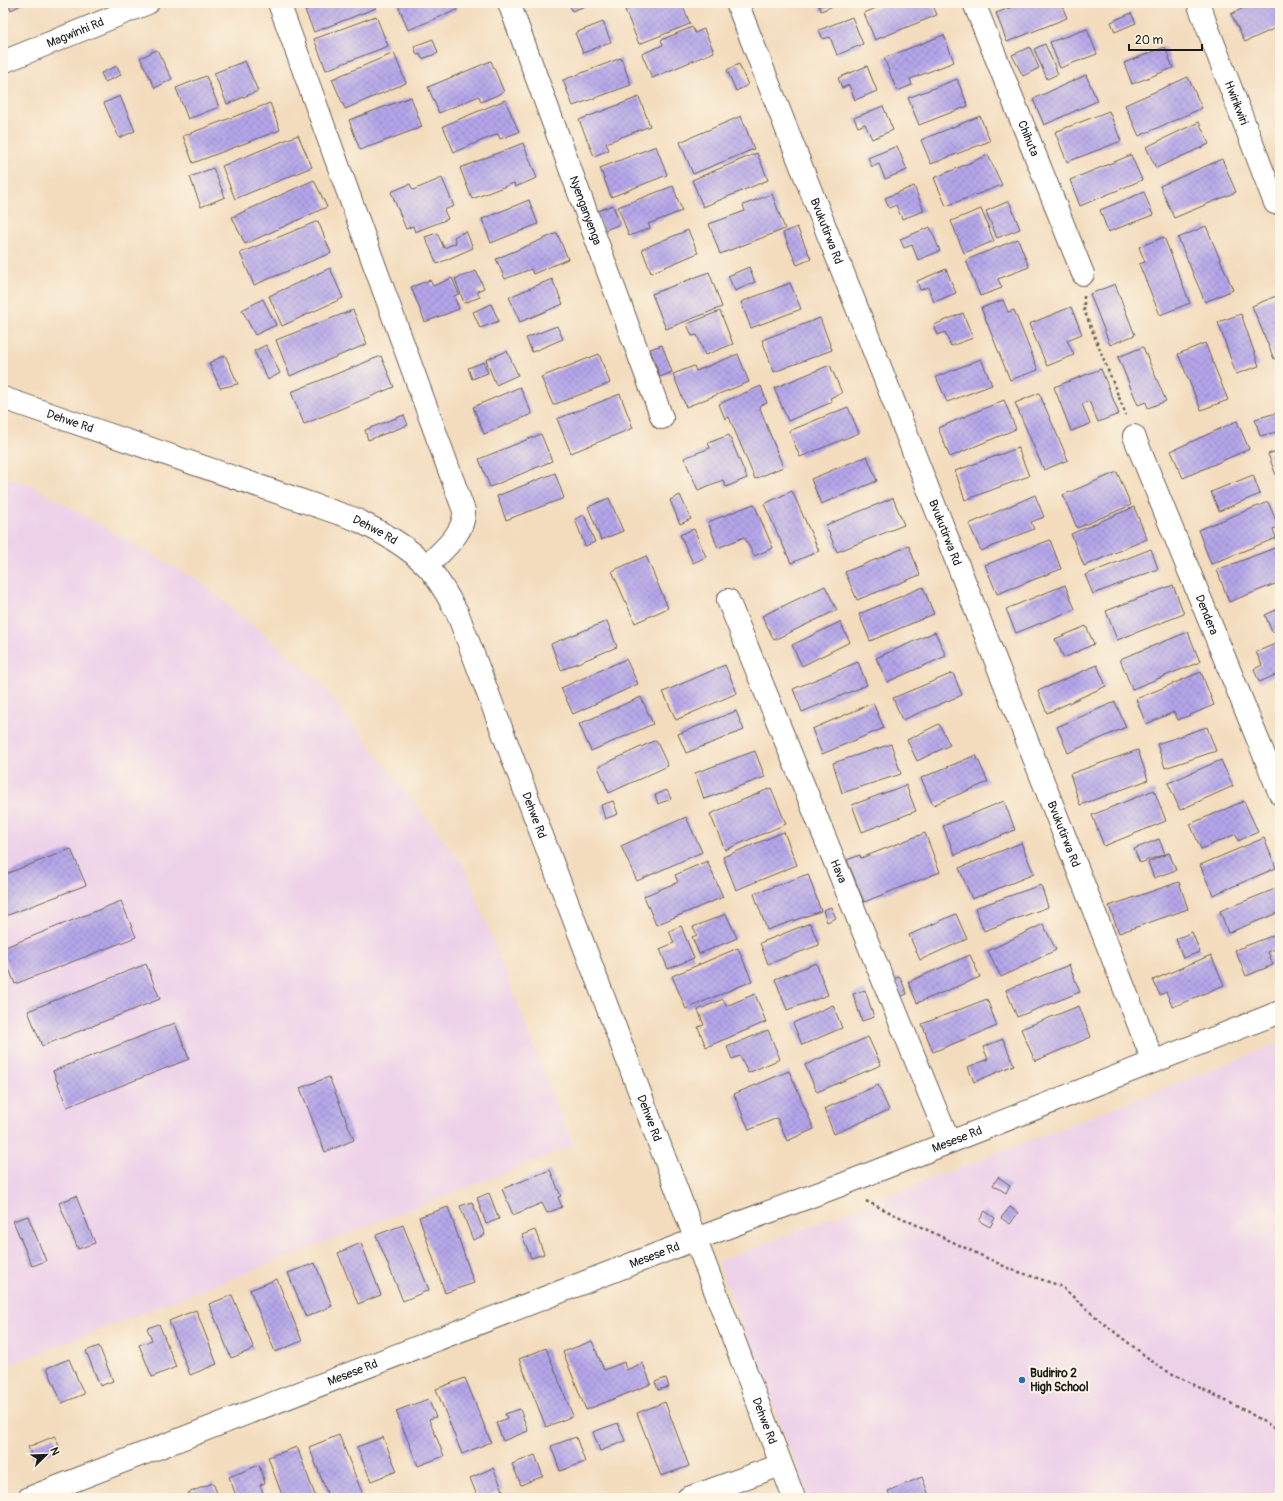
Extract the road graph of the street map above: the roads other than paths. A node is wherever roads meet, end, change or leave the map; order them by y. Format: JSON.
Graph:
{"nodes":[{"id":1,"x":148,"y":3,"type":"edge"},
{"id":2,"x":279,"y":3,"type":"edge"},
{"id":3,"x":509,"y":3,"type":"edge"},
{"id":4,"x":737,"y":3,"type":"edge"},
{"id":5,"x":974,"y":3,"type":"edge"},
{"id":6,"x":1198,"y":3,"type":"edge"},
{"id":7,"x":3,"y":62,"type":"edge"},
{"id":8,"x":1275,"y":203,"type":"dead end"},
{"id":9,"x":1083,"y":274,"type":"road end"},
{"id":10,"x":3,"y":398,"type":"edge"},
{"id":11,"x":662,"y":418,"type":"dead end"},
{"id":12,"x":1134,"y":436,"type":"road end"},
{"id":13,"x":427,"y":566,"type":"junction"},
{"id":14,"x":728,"y":600,"type":"dead end"},
{"id":15,"x":1280,"y":794,"type":"edge"},
{"id":16,"x":1280,"y":1012,"type":"edge"},
{"id":17,"x":1153,"y":1061,"type":"junction"},
{"id":18,"x":949,"y":1142,"type":"junction"},
{"id":19,"x":696,"y":1239,"type":"junction"},
{"id":20,"x":781,"y":1465,"type":"junction"},
{"id":21,"x":29,"y":1498,"type":"edge"},
{"id":22,"x":688,"y":1498,"type":"edge"},
{"id":23,"x":794,"y":1498,"type":"edge"}],
"edges":[{"from":1,"to":7,"type":"street","name":"Magwinhi Rd"},
{"from":2,"to":13,"type":"street"},
{"from":3,"to":11,"type":"street","name":"Nyenganyenga"},
{"from":4,"to":17,"type":"street","name":"Bvukutirwa Rd"},
{"from":5,"to":9,"type":"street","name":"Chihuta"},
{"from":6,"to":8,"type":"street","name":"Hwirikwiri"},
{"from":10,"to":13,"type":"street","name":"Dehwe Rd"},
{"from":12,"to":15,"type":"street","name":"Dendera"},
{"from":13,"to":19,"type":"street","name":"Dehwe Rd"},
{"from":14,"to":18,"type":"street","name":"Hava"},
{"from":16,"to":17,"type":"street","name":"Mesese Rd"},
{"from":17,"to":18,"type":"street","name":"Mesese Rd"},
{"from":18,"to":19,"type":"street","name":"Mesese Rd"},
{"from":19,"to":20,"type":"street","name":"Dehwe Rd"},
{"from":19,"to":21,"type":"street","name":"Mesese Rd"},
{"from":20,"to":22,"type":"street"},
{"from":20,"to":23,"type":"street","name":"Dehwe Rd"}]}
